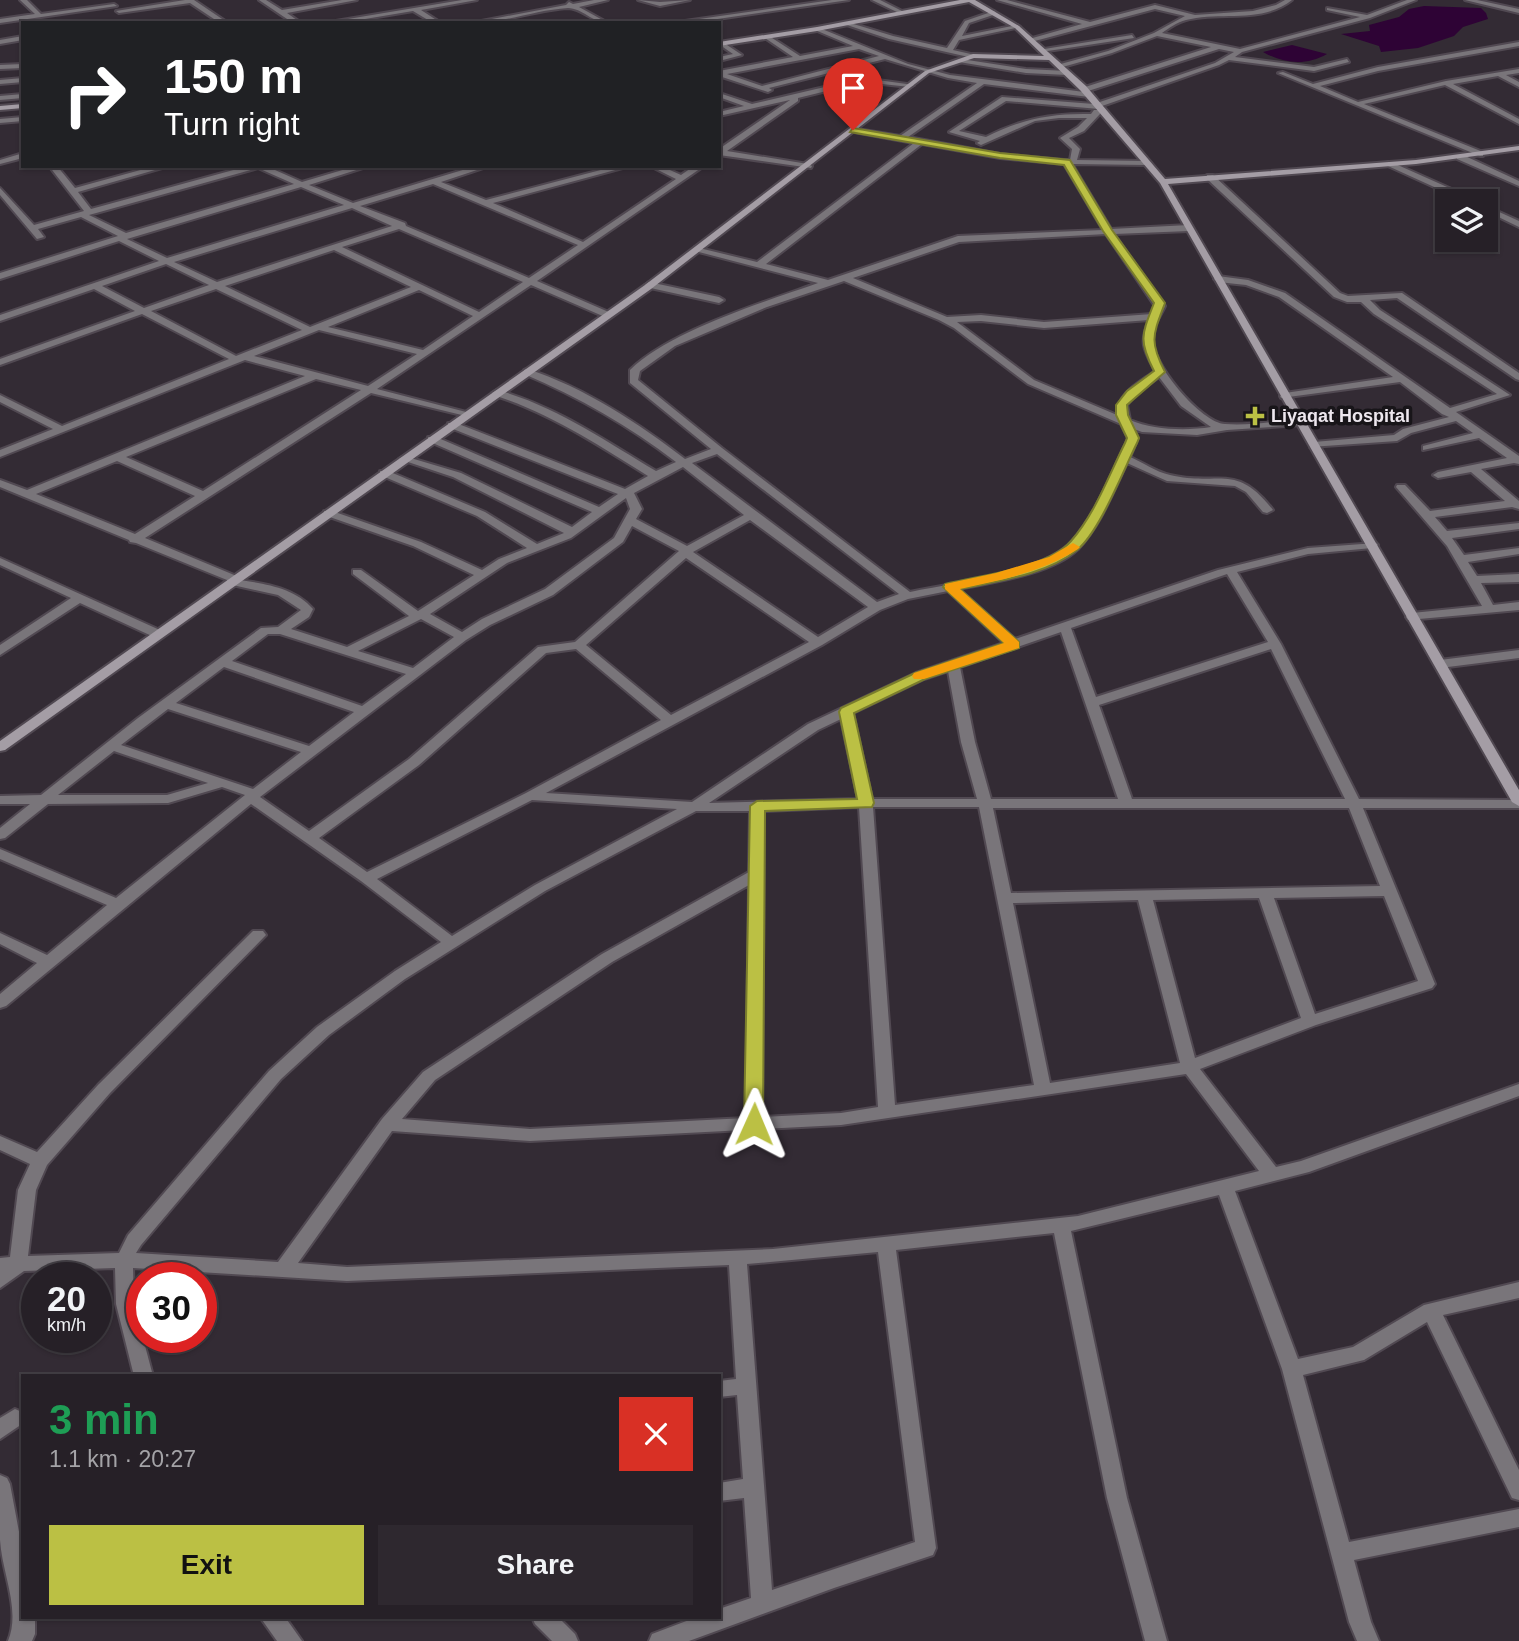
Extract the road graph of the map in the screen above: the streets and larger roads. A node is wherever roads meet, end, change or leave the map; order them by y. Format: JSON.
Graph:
{"nodes":[{"id":1,"x":23,"y":0,"type":"edge"},
{"id":2,"x":107,"y":0,"type":"edge"},
{"id":3,"x":262,"y":0,"type":"edge"},
{"id":4,"x":354,"y":0,"type":"edge"},
{"id":5,"x":473,"y":0,"type":"edge"},
{"id":6,"x":559,"y":0,"type":"edge"},
{"id":7,"x":604,"y":0,"type":"edge"},
{"id":8,"x":641,"y":0,"type":"edge"},
{"id":9,"x":687,"y":0,"type":"edge"},
{"id":10,"x":846,"y":0,"type":"edge"},
{"id":11,"x":875,"y":0,"type":"edge"},
{"id":12,"x":971,"y":0,"type":"edge"},
{"id":13,"x":1000,"y":0,"type":"edge"},
{"id":14,"x":1144,"y":0,"type":"edge"},
{"id":15,"x":1289,"y":0,"type":"edge"},
{"id":16,"x":1413,"y":0,"type":"edge"},
{"id":17,"x":1468,"y":0,"type":"edge"},
{"id":18,"x":764,"y":4,"type":"dead end"},
{"id":19,"x":398,"y":5,"type":"dead end"},
{"id":20,"x":572,"y":6,"type":"junction"},
{"id":21,"x":1157,"y":6,"type":"junction"},
{"id":22,"x":116,"y":8,"type":"junction"},
{"id":23,"x":774,"y":9,"type":"junction"},
{"id":24,"x":1329,"y":9,"type":"dead end"},
{"id":25,"x":1517,"y":9,"type":"edge"},
{"id":26,"x":410,"y":10,"type":"junction"},
{"id":27,"x":281,"y":12,"type":"junction"},
{"id":28,"x":903,"y":13,"type":"junction"},
{"id":29,"x":994,"y":13,"type":"junction"},
{"id":30,"x":40,"y":16,"type":"junction"},
{"id":31,"x":126,"y":17,"type":"dead end"},
{"id":32,"x":1197,"y":17,"type":"junction"},
{"id":33,"x":1368,"y":17,"type":"junction"},
{"id":34,"x":0,"y":21,"type":"edge"},
{"id":35,"x":222,"y":21,"type":"edge"},
{"id":36,"x":295,"y":21,"type":"edge"},
{"id":37,"x":340,"y":21,"type":"edge"},
{"id":38,"x":434,"y":21,"type":"edge"},
{"id":39,"x":486,"y":21,"type":"edge"},
{"id":40,"x":601,"y":21,"type":"edge"},
{"id":41,"x":688,"y":21,"type":"edge"},
{"id":42,"x":848,"y":24,"type":"junction"},
{"id":43,"x":1088,"y":24,"type":"junction"},
{"id":44,"x":1017,"y":27,"type":"junction"},
{"id":45,"x":817,"y":29,"type":"junction"},
{"id":46,"x":1156,"y":34,"type":"junction"},
{"id":47,"x":767,"y":37,"type":"junction"},
{"id":48,"x":1133,"y":37,"type":"junction"},
{"id":49,"x":21,"y":38,"type":"edge"},
{"id":50,"x":956,"y":39,"type":"junction"},
{"id":51,"x":1143,"y":39,"type":"junction"},
{"id":52,"x":1031,"y":40,"type":"junction"},
{"id":53,"x":0,"y":42,"type":"edge"},
{"id":54,"x":721,"y":44,"type":"edge"},
{"id":55,"x":1519,"y":44,"type":"edge"},
{"id":56,"x":721,"y":45,"type":"edge"},
{"id":57,"x":922,"y":45,"type":"junction"},
{"id":58,"x":859,"y":47,"type":"junction"},
{"id":59,"x":1219,"y":47,"type":"junction"},
{"id":60,"x":1504,"y":47,"type":"junction"},
{"id":61,"x":1041,"y":50,"type":"junction"},
{"id":62,"x":1240,"y":51,"type":"junction"},
{"id":63,"x":948,"y":52,"type":"junction"},
{"id":64,"x":1519,"y":53,"type":"edge"},
{"id":65,"x":882,"y":56,"type":"junction"},
{"id":66,"x":973,"y":56,"type":"junction"},
{"id":67,"x":799,"y":58,"type":"junction"},
{"id":68,"x":1050,"y":58,"type":"junction"},
{"id":69,"x":1228,"y":58,"type":"junction"},
{"id":70,"x":721,"y":60,"type":"edge"},
{"id":71,"x":957,"y":60,"type":"junction"},
{"id":72,"x":1347,"y":61,"type":"dead end"},
{"id":73,"x":21,"y":66,"type":"edge"},
{"id":74,"x":1059,"y":66,"type":"junction"},
{"id":75,"x":0,"y":67,"type":"edge"},
{"id":76,"x":1519,"y":71,"type":"edge"},
{"id":77,"x":927,"y":72,"type":"junction"},
{"id":78,"x":721,"y":73,"type":"edge"},
{"id":79,"x":1067,"y":73,"type":"junction"},
{"id":80,"x":1281,"y":73,"type":"dead end"},
{"id":81,"x":721,"y":74,"type":"edge"},
{"id":82,"x":1499,"y":74,"type":"junction"},
{"id":83,"x":21,"y":80,"type":"edge"},
{"id":84,"x":0,"y":82,"type":"edge"},
{"id":85,"x":981,"y":83,"type":"junction"},
{"id":86,"x":1446,"y":83,"type":"junction"},
{"id":87,"x":910,"y":85,"type":"junction"},
{"id":88,"x":1316,"y":85,"type":"junction"},
{"id":89,"x":1519,"y":85,"type":"edge"},
{"id":90,"x":21,"y":88,"type":"edge"},
{"id":91,"x":761,"y":88,"type":"junction"},
{"id":92,"x":12,"y":89,"type":"dead end"},
{"id":93,"x":1087,"y":93,"type":"junction"},
{"id":94,"x":21,"y":96,"type":"edge"},
{"id":95,"x":721,"y":96,"type":"edge"},
{"id":96,"x":795,"y":97,"type":"junction"},
{"id":97,"x":0,"y":98,"type":"edge"},
{"id":98,"x":1361,"y":103,"type":"junction"},
{"id":99,"x":21,"y":106,"type":"edge"},
{"id":100,"x":751,"y":106,"type":"junction"},
{"id":101,"x":1099,"y":107,"type":"junction"},
{"id":102,"x":0,"y":108,"type":"edge"},
{"id":103,"x":721,"y":114,"type":"edge"},
{"id":104,"x":1092,"y":116,"type":"junction"},
{"id":105,"x":21,"y":119,"type":"edge"},
{"id":106,"x":0,"y":121,"type":"edge"},
{"id":107,"x":1519,"y":122,"type":"edge"},
{"id":108,"x":853,"y":130,"type":"junction"},
{"id":109,"x":901,"y":139,"type":"junction"},
{"id":110,"x":987,"y":140,"type":"junction"},
{"id":111,"x":920,"y":142,"type":"junction"},
{"id":112,"x":1518,"y":148,"type":"edge"},
{"id":113,"x":968,"y":151,"type":"junction"},
{"id":114,"x":721,"y":152,"type":"edge"},
{"id":115,"x":721,"y":153,"type":"edge"},
{"id":116,"x":1480,"y":154,"type":"junction"},
{"id":117,"x":21,"y":157,"type":"edge"},
{"id":118,"x":1460,"y":158,"type":"junction"},
{"id":119,"x":0,"y":162,"type":"edge"},
{"id":120,"x":1070,"y":162,"type":"junction"},
{"id":121,"x":1147,"y":163,"type":"junction"},
{"id":122,"x":1391,"y":164,"type":"junction"},
{"id":123,"x":808,"y":166,"type":"junction"},
{"id":124,"x":54,"y":168,"type":"edge"},
{"id":125,"x":158,"y":168,"type":"edge"},
{"id":126,"x":252,"y":168,"type":"edge"},
{"id":127,"x":264,"y":168,"type":"edge"},
{"id":128,"x":358,"y":168,"type":"edge"},
{"id":129,"x":468,"y":168,"type":"edge"},
{"id":130,"x":618,"y":168,"type":"edge"},
{"id":131,"x":658,"y":168,"type":"edge"},
{"id":132,"x":697,"y":168,"type":"edge"},
{"id":133,"x":1210,"y":177,"type":"junction"},
{"id":134,"x":681,"y":178,"type":"junction"},
{"id":135,"x":433,"y":181,"type":"junction"},
{"id":136,"x":1163,"y":182,"type":"junction"},
{"id":137,"x":304,"y":183,"type":"junction"},
{"id":138,"x":1519,"y":184,"type":"edge"},
{"id":139,"x":1445,"y":189,"type":"edge"},
{"id":140,"x":0,"y":190,"type":"edge"},
{"id":141,"x":73,"y":191,"type":"junction"},
{"id":142,"x":485,"y":203,"type":"junction"},
{"id":143,"x":352,"y":204,"type":"junction"},
{"id":144,"x":86,"y":214,"type":"junction"},
{"id":145,"x":1498,"y":214,"type":"edge"},
{"id":146,"x":1519,"y":224,"type":"edge"},
{"id":147,"x":402,"y":226,"type":"junction"},
{"id":148,"x":33,"y":228,"type":"junction"},
{"id":149,"x":1189,"y":228,"type":"junction"},
{"id":150,"x":1108,"y":231,"type":"junction"},
{"id":151,"x":40,"y":237,"type":"dead end"},
{"id":152,"x":122,"y":237,"type":"junction"},
{"id":153,"x":584,"y":245,"type":"junction"},
{"id":154,"x":334,"y":247,"type":"junction"},
{"id":155,"x":698,"y":249,"type":"junction"},
{"id":156,"x":167,"y":261,"type":"junction"},
{"id":157,"x":759,"y":265,"type":"junction"},
{"id":158,"x":0,"y":276,"type":"edge"},
{"id":159,"x":844,"y":277,"type":"junction"},
{"id":160,"x":1218,"y":279,"type":"junction"},
{"id":161,"x":530,"y":282,"type":"junction"},
{"id":162,"x":827,"y":283,"type":"junction"},
{"id":163,"x":93,"y":285,"type":"junction"},
{"id":164,"x":649,"y":285,"type":"junction"},
{"id":165,"x":216,"y":286,"type":"junction"},
{"id":166,"x":419,"y":287,"type":"junction"},
{"id":167,"x":1362,"y":298,"type":"junction"},
{"id":168,"x":719,"y":300,"type":"dead end"},
{"id":169,"x":145,"y":310,"type":"junction"},
{"id":170,"x":2,"y":315,"type":"edge"},
{"id":171,"x":608,"y":315,"type":"junction"},
{"id":172,"x":481,"y":316,"type":"junction"},
{"id":173,"x":1155,"y":317,"type":"junction"},
{"id":174,"x":946,"y":320,"type":"junction"},
{"id":175,"x":313,"y":328,"type":"junction"},
{"id":176,"x":425,"y":354,"type":"junction"},
{"id":177,"x":238,"y":358,"type":"junction"},
{"id":178,"x":0,"y":362,"type":"edge"},
{"id":179,"x":527,"y":372,"type":"junction"},
{"id":180,"x":1160,"y":372,"type":"junction"},
{"id":181,"x":316,"y":375,"type":"junction"},
{"id":182,"x":1519,"y":377,"type":"edge"},
{"id":183,"x":1399,"y":379,"type":"junction"},
{"id":184,"x":370,"y":389,"type":"junction"},
{"id":185,"x":497,"y":393,"type":"junction"},
{"id":186,"x":1286,"y":396,"type":"junction"},
{"id":187,"x":1511,"y":396,"type":"edge"},
{"id":188,"x":0,"y":398,"type":"edge"},
{"id":189,"x":467,"y":415,"type":"junction"},
{"id":190,"x":1451,"y":415,"type":"junction"},
{"id":191,"x":1301,"y":422,"type":"junction"},
{"id":192,"x":1128,"y":424,"type":"junction"},
{"id":193,"x":452,"y":425,"type":"junction"},
{"id":194,"x":1220,"y":428,"type":"junction"},
{"id":195,"x":60,"y":429,"type":"junction"},
{"id":196,"x":1483,"y":434,"type":"junction"},
{"id":197,"x":432,"y":439,"type":"junction"},
{"id":198,"x":1314,"y":445,"type":"junction"},
{"id":199,"x":1519,"y":446,"type":"edge"},
{"id":200,"x":1427,"y":448,"type":"dead end"},
{"id":201,"x":1503,"y":449,"type":"junction"},
{"id":202,"x":718,"y":450,"type":"junction"},
{"id":203,"x":0,"y":454,"type":"edge"},
{"id":204,"x":117,"y":457,"type":"junction"},
{"id":205,"x":1124,"y":457,"type":"junction"},
{"id":206,"x":404,"y":459,"type":"junction"},
{"id":207,"x":1518,"y":460,"type":"edge"},
{"id":208,"x":685,"y":462,"type":"junction"},
{"id":209,"x":1473,"y":468,"type":"junction"},
{"id":210,"x":384,"y":473,"type":"junction"},
{"id":211,"x":1438,"y":475,"type":"dead end"},
{"id":212,"x":656,"y":476,"type":"junction"},
{"id":213,"x":0,"y":483,"type":"edge"},
{"id":214,"x":1401,"y":487,"type":"dead end"},
{"id":215,"x":627,"y":492,"type":"junction"},
{"id":216,"x":27,"y":494,"type":"junction"},
{"id":217,"x":202,"y":495,"type":"junction"},
{"id":218,"x":1517,"y":505,"type":"edge"},
{"id":219,"x":599,"y":510,"type":"junction"},
{"id":220,"x":1267,"y":510,"type":"dead end"},
{"id":221,"x":328,"y":513,"type":"junction"},
{"id":222,"x":1429,"y":514,"type":"junction"},
{"id":223,"x":751,"y":515,"type":"junction"},
{"id":224,"x":630,"y":520,"type":"junction"},
{"id":225,"x":1519,"y":526,"type":"edge"},
{"id":226,"x":572,"y":532,"type":"junction"},
{"id":227,"x":1446,"y":535,"type":"junction"},
{"id":228,"x":134,"y":540,"type":"junction"},
{"id":229,"x":1372,"y":545,"type":"junction"},
{"id":230,"x":536,"y":548,"type":"junction"},
{"id":231,"x":1519,"y":551,"type":"edge"},
{"id":232,"x":687,"y":552,"type":"junction"},
{"id":233,"x":1463,"y":559,"type":"junction"},
{"id":234,"x":0,"y":561,"type":"edge"},
{"id":235,"x":1230,"y":570,"type":"junction"},
{"id":236,"x":357,"y":572,"type":"dead end"},
{"id":237,"x":482,"y":574,"type":"junction"},
{"id":238,"x":1519,"y":578,"type":"edge"},
{"id":239,"x":1475,"y":580,"type":"junction"},
{"id":240,"x":233,"y":581,"type":"junction"},
{"id":241,"x":950,"y":587,"type":"junction"},
{"id":242,"x":907,"y":595,"type":"junction"},
{"id":243,"x":79,"y":598,"type":"junction"},
{"id":244,"x":1519,"y":606,"type":"edge"},
{"id":245,"x":876,"y":607,"type":"junction"},
{"id":246,"x":1490,"y":610,"type":"junction"},
{"id":247,"x":419,"y":615,"type":"junction"},
{"id":248,"x":1412,"y":617,"type":"junction"},
{"id":249,"x":1065,"y":628,"type":"junction"},
{"id":250,"x":281,"y":630,"type":"junction"},
{"id":251,"x":158,"y":634,"type":"junction"},
{"id":252,"x":462,"y":637,"type":"junction"},
{"id":253,"x":818,"y":642,"type":"junction"},
{"id":254,"x":1275,"y":644,"type":"junction"},
{"id":255,"x":579,"y":645,"type":"junction"},
{"id":256,"x":1014,"y":645,"type":"junction"},
{"id":257,"x":0,"y":651,"type":"edge"},
{"id":258,"x":346,"y":652,"type":"junction"},
{"id":259,"x":1519,"y":654,"type":"edge"},
{"id":260,"x":222,"y":662,"type":"junction"},
{"id":261,"x":1440,"y":664,"type":"junction"},
{"id":262,"x":953,"y":665,"type":"junction"},
{"id":263,"x":413,"y":672,"type":"junction"},
{"id":264,"x":1091,"y":703,"type":"junction"},
{"id":265,"x":166,"y":704,"type":"junction"},
{"id":266,"x":363,"y":710,"type":"junction"},
{"id":267,"x":846,"y":712,"type":"junction"},
{"id":268,"x":670,"y":721,"type":"junction"},
{"id":269,"x":112,"y":746,"type":"junction"},
{"id":270,"x":0,"y":747,"type":"edge"},
{"id":271,"x":310,"y":751,"type":"junction"},
{"id":272,"x":222,"y":783,"type":"junction"},
{"id":273,"x":253,"y":796,"type":"junction"},
{"id":274,"x":530,"y":796,"type":"junction"},
{"id":275,"x":0,"y":800,"type":"edge"},
{"id":276,"x":41,"y":802,"type":"junction"},
{"id":277,"x":866,"y":803,"type":"junction"},
{"id":278,"x":985,"y":803,"type":"junction"},
{"id":279,"x":1519,"y":803,"type":"edge"},
{"id":280,"x":1128,"y":804,"type":"junction"},
{"id":281,"x":1354,"y":804,"type":"junction"},
{"id":282,"x":696,"y":805,"type":"junction"},
{"id":283,"x":757,"y":806,"type":"junction"},
{"id":284,"x":0,"y":835,"type":"edge"},
{"id":285,"x":309,"y":838,"type":"junction"},
{"id":286,"x":0,"y":854,"type":"edge"},
{"id":287,"x":757,"y":874,"type":"junction"},
{"id":288,"x":366,"y":878,"type":"junction"},
{"id":289,"x":1389,"y":891,"type":"junction"},
{"id":290,"x":1265,"y":893,"type":"junction"},
{"id":291,"x":1144,"y":895,"type":"junction"},
{"id":292,"x":1004,"y":898,"type":"junction"},
{"id":293,"x":118,"y":904,"type":"junction"},
{"id":294,"x":258,"y":936,"type":"dead end"},
{"id":295,"x":0,"y":938,"type":"edge"},
{"id":296,"x":452,"y":943,"type":"junction"},
{"id":297,"x":48,"y":962,"type":"junction"},
{"id":298,"x":0,"y":1002,"type":"edge"},
{"id":299,"x":1310,"y":1021,"type":"junction"},
{"id":300,"x":1189,"y":1066,"type":"junction"},
{"id":301,"x":1043,"y":1088,"type":"junction"},
{"id":302,"x":1519,"y":1090,"type":"edge"},
{"id":303,"x":887,"y":1112,"type":"junction"},
{"id":304,"x":388,"y":1124,"type":"junction"},
{"id":305,"x":754,"y":1124,"type":"junction"},
{"id":306,"x":0,"y":1143,"type":"edge"},
{"id":307,"x":40,"y":1161,"type":"junction"},
{"id":308,"x":1272,"y":1175,"type":"junction"},
{"id":309,"x":1225,"y":1186,"type":"junction"},
{"id":310,"x":1061,"y":1225,"type":"junction"},
{"id":311,"x":886,"y":1244,"type":"junction"},
{"id":312,"x":737,"y":1257,"type":"junction"},
{"id":313,"x":124,"y":1260,"type":"junction"},
{"id":314,"x":9,"y":1265,"type":"edge"},
{"id":315,"x":283,"y":1270,"type":"junction"},
{"id":316,"x":0,"y":1280,"type":"edge"},
{"id":317,"x":1519,"y":1290,"type":"edge"},
{"id":318,"x":1431,"y":1310,"type":"junction"},
{"id":319,"x":1292,"y":1369,"type":"junction"},
{"id":320,"x":143,"y":1374,"type":"edge"},
{"id":321,"x":746,"y":1386,"type":"junction"},
{"id":322,"x":721,"y":1389,"type":"edge"},
{"id":323,"x":0,"y":1484,"type":"edge"},
{"id":324,"x":753,"y":1487,"type":"junction"},
{"id":325,"x":1519,"y":1491,"type":"edge"},
{"id":326,"x":721,"y":1492,"type":"edge"},
{"id":327,"x":1519,"y":1518,"type":"edge"},
{"id":328,"x":1342,"y":1553,"type":"junction"},
{"id":329,"x":21,"y":1604,"type":"edge"},
{"id":330,"x":762,"y":1604,"type":"junction"},
{"id":331,"x":23,"y":1619,"type":"edge"},
{"id":332,"x":273,"y":1619,"type":"edge"},
{"id":333,"x":545,"y":1619,"type":"edge"},
{"id":334,"x":721,"y":1619,"type":"edge"},
{"id":335,"x":721,"y":1619,"type":"edge"},
{"id":336,"x":19,"y":1641,"type":"edge"},
{"id":337,"x":291,"y":1641,"type":"edge"},
{"id":338,"x":567,"y":1641,"type":"edge"},
{"id":339,"x":660,"y":1641,"type":"edge"},
{"id":340,"x":1156,"y":1641,"type":"edge"},
{"id":341,"x":1368,"y":1641,"type":"edge"}],
"edges":[{"from":1,"to":30,"type":"street"},
{"from":2,"to":22,"type":"street"},
{"from":3,"to":27,"type":"street"},
{"from":4,"to":27,"type":"street"},
{"from":5,"to":26,"type":"street"},
{"from":6,"to":20,"type":"street"},
{"from":7,"to":20,"type":"street"},
{"from":8,"to":9,"type":"street"},
{"from":10,"to":23,"type":"street"},
{"from":11,"to":28,"type":"street"},
{"from":12,"to":28,"type":"street"},
{"from":12,"to":29,"type":"street"},
{"from":13,"to":43,"type":"street"},
{"from":14,"to":21,"type":"street"},
{"from":15,"to":32,"type":"street"},
{"from":16,"to":33,"type":"street"},
{"from":17,"to":25,"type":"street"},
{"from":18,"to":23,"type":"street"},
{"from":19,"to":26,"type":"street"},
{"from":20,"to":39,"type":"street"},
{"from":20,"to":40,"type":"street"},
{"from":21,"to":32,"type":"street"},
{"from":21,"to":43,"type":"street"},
{"from":22,"to":30,"type":"street"},
{"from":22,"to":31,"type":"street"},
{"from":22,"to":35,"type":"street"},
{"from":23,"to":41,"type":"street"},
{"from":24,"to":33,"type":"street"},
{"from":26,"to":37,"type":"street"},
{"from":26,"to":38,"type":"street"},
{"from":27,"to":36,"type":"street"},
{"from":28,"to":42,"type":"street"},
{"from":29,"to":44,"type":"street"},
{"from":29,"to":50,"type":"street"},
{"from":30,"to":34,"type":"street"},
{"from":32,"to":46,"type":"street"},
{"from":33,"to":62,"type":"street"},
{"from":42,"to":45,"type":"street"},
{"from":42,"to":57,"type":"street"},
{"from":43,"to":48,"type":"street"},
{"from":43,"to":52,"type":"street"},
{"from":44,"to":50,"type":"street"},
{"from":44,"to":52,"type":"street"},
{"from":45,"to":47,"type":"street"},
{"from":45,"to":58,"type":"street"},
{"from":46,"to":51,"type":"street"},
{"from":46,"to":59,"type":"street"},
{"from":47,"to":54,"type":"street"},
{"from":47,"to":67,"type":"street"},
{"from":48,"to":51,"type":"street"},
{"from":48,"to":61,"type":"street"},
{"from":49,"to":53,"type":"street"},
{"from":50,"to":63,"type":"street"},
{"from":51,"to":74,"type":"street"},
{"from":52,"to":61,"type":"street"},
{"from":55,"to":60,"type":"street"},
{"from":56,"to":70,"type":"street"},
{"from":57,"to":63,"type":"street"},
{"from":57,"to":65,"type":"street"},
{"from":58,"to":65,"type":"street"},
{"from":58,"to":67,"type":"street"},
{"from":59,"to":62,"type":"street"},
{"from":59,"to":93,"type":"street"},
{"from":60,"to":64,"type":"street"},
{"from":60,"to":88,"type":"street"},
{"from":61,"to":68,"type":"street"},
{"from":62,"to":69,"type":"street"},
{"from":63,"to":66,"type":"street"},
{"from":65,"to":77,"type":"street"},
{"from":65,"to":91,"type":"street"},
{"from":66,"to":68,"type":"street"},
{"from":66,"to":71,"type":"street"},
{"from":67,"to":78,"type":"street"},
{"from":68,"to":74,"type":"street"},
{"from":69,"to":72,"type":"street"},
{"from":69,"to":101,"type":"street"},
{"from":71,"to":77,"type":"street"},
{"from":71,"to":79,"type":"street"},
{"from":73,"to":75,"type":"street"},
{"from":74,"to":79,"type":"street"},
{"from":76,"to":82,"type":"street"},
{"from":77,"to":85,"type":"street"},
{"from":77,"to":87,"type":"street"},
{"from":79,"to":93,"type":"street"},
{"from":80,"to":88,"type":"street"},
{"from":81,"to":91,"type":"street"},
{"from":82,"to":86,"type":"street"},
{"from":82,"to":89,"type":"street"},
{"from":83,"to":84,"type":"street"},
{"from":85,"to":93,"type":"street"},
{"from":85,"to":109,"type":"street"},
{"from":86,"to":98,"type":"street"},
{"from":86,"to":107,"type":"street"},
{"from":87,"to":96,"type":"street"},
{"from":87,"to":108,"type":"street"},
{"from":88,"to":98,"type":"street"},
{"from":90,"to":92,"type":"street"},
{"from":91,"to":96,"type":"street"},
{"from":93,"to":101,"type":"street"},
{"from":94,"to":97,"type":"street"},
{"from":95,"to":100,"type":"street"},
{"from":96,"to":100,"type":"street"},
{"from":96,"to":114,"type":"street"},
{"from":98,"to":116,"type":"street"},
{"from":99,"to":102,"type":"street"},
{"from":100,"to":103,"type":"street"},
{"from":101,"to":104,"type":"street"},
{"from":101,"to":110,"type":"street"},
{"from":101,"to":121,"type":"street"},
{"from":104,"to":110,"type":"street"},
{"from":104,"to":120,"type":"street"},
{"from":105,"to":106,"type":"street"},
{"from":108,"to":109,"type":"street"},
{"from":108,"to":123,"type":"street"},
{"from":109,"to":111,"type":"street"},
{"from":110,"to":113,"type":"street"},
{"from":111,"to":113,"type":"street"},
{"from":111,"to":157,"type":"street"},
{"from":112,"to":116,"type":"street"},
{"from":113,"to":120,"type":"street"},
{"from":115,"to":123,"type":"street"},
{"from":116,"to":118,"type":"street"},
{"from":117,"to":119,"type":"street"},
{"from":118,"to":122,"type":"street"},
{"from":118,"to":138,"type":"street"},
{"from":120,"to":121,"type":"street"},
{"from":120,"to":150,"type":"street"},
{"from":121,"to":136,"type":"street"},
{"from":122,"to":133,"type":"street"},
{"from":122,"to":139,"type":"street"},
{"from":123,"to":155,"type":"street"},
{"from":124,"to":141,"type":"street"},
{"from":125,"to":141,"type":"street"},
{"from":126,"to":144,"type":"street"},
{"from":127,"to":137,"type":"street"},
{"from":128,"to":137,"type":"street"},
{"from":129,"to":135,"type":"street"},
{"from":130,"to":142,"type":"street"},
{"from":131,"to":134,"type":"street"},
{"from":132,"to":134,"type":"street"},
{"from":133,"to":136,"type":"street"},
{"from":133,"to":167,"type":"street"},
{"from":134,"to":153,"type":"street"},
{"from":135,"to":142,"type":"street"},
{"from":135,"to":143,"type":"street"},
{"from":136,"to":149,"type":"street"},
{"from":137,"to":143,"type":"street"},
{"from":137,"to":152,"type":"street"},
{"from":140,"to":148,"type":"street"},
{"from":141,"to":144,"type":"street"},
{"from":142,"to":153,"type":"street"},
{"from":143,"to":147,"type":"street"},
{"from":143,"to":156,"type":"street"},
{"from":144,"to":148,"type":"street"},
{"from":144,"to":152,"type":"street"},
{"from":145,"to":146,"type":"street"},
{"from":147,"to":154,"type":"street"},
{"from":147,"to":161,"type":"street"},
{"from":148,"to":151,"type":"street"},
{"from":149,"to":150,"type":"street"},
{"from":149,"to":160,"type":"street"},
{"from":150,"to":159,"type":"street"},
{"from":150,"to":173,"type":"street"},
{"from":152,"to":156,"type":"street"},
{"from":152,"to":158,"type":"street"},
{"from":153,"to":161,"type":"street"},
{"from":154,"to":165,"type":"street"},
{"from":154,"to":166,"type":"street"},
{"from":155,"to":157,"type":"street"},
{"from":155,"to":164,"type":"street"},
{"from":156,"to":163,"type":"street"},
{"from":156,"to":165,"type":"street"},
{"from":157,"to":162,"type":"street"},
{"from":159,"to":162,"type":"street"},
{"from":159,"to":174,"type":"street"},
{"from":160,"to":183,"type":"street"},
{"from":160,"to":186,"type":"street"},
{"from":161,"to":171,"type":"street"},
{"from":161,"to":172,"type":"street"},
{"from":162,"to":202,"type":"street"},
{"from":163,"to":169,"type":"street"},
{"from":163,"to":170,"type":"street"},
{"from":164,"to":168,"type":"street"},
{"from":164,"to":171,"type":"street"},
{"from":165,"to":169,"type":"street"},
{"from":165,"to":175,"type":"street"},
{"from":166,"to":172,"type":"street"},
{"from":166,"to":175,"type":"street"},
{"from":167,"to":182,"type":"street"},
{"from":167,"to":187,"type":"street"},
{"from":169,"to":177,"type":"street"},
{"from":169,"to":178,"type":"street"},
{"from":171,"to":179,"type":"street"},
{"from":172,"to":176,"type":"street"},
{"from":173,"to":174,"type":"street"},
{"from":173,"to":180,"type":"street"},
{"from":174,"to":192,"type":"street"},
{"from":175,"to":176,"type":"street"},
{"from":175,"to":177,"type":"street"},
{"from":176,"to":184,"type":"street"},
{"from":177,"to":181,"type":"street"},
{"from":177,"to":195,"type":"street"},
{"from":179,"to":185,"type":"street"},
{"from":179,"to":208,"type":"street"},
{"from":180,"to":192,"type":"street"},
{"from":180,"to":194,"type":"street"},
{"from":181,"to":184,"type":"street"},
{"from":181,"to":204,"type":"street"},
{"from":183,"to":186,"type":"street"},
{"from":183,"to":190,"type":"street"},
{"from":184,"to":189,"type":"street"},
{"from":184,"to":217,"type":"street"},
{"from":185,"to":189,"type":"street"},
{"from":185,"to":212,"type":"street"},
{"from":186,"to":191,"type":"street"},
{"from":187,"to":190,"type":"street"},
{"from":188,"to":195,"type":"street"},
{"from":189,"to":193,"type":"street"},
{"from":190,"to":196,"type":"street"},
{"from":190,"to":198,"type":"street"},
{"from":191,"to":194,"type":"street"},
{"from":191,"to":198,"type":"street"},
{"from":192,"to":194,"type":"street"},
{"from":192,"to":205,"type":"street"},
{"from":193,"to":197,"type":"street"},
{"from":193,"to":215,"type":"street"},
{"from":195,"to":203,"type":"street"},
{"from":196,"to":200,"type":"street"},
{"from":196,"to":201,"type":"street"},
{"from":197,"to":206,"type":"street"},
{"from":197,"to":219,"type":"street"},
{"from":198,"to":229,"type":"street"},
{"from":199,"to":201,"type":"street"},
{"from":201,"to":207,"type":"street"},
{"from":202,"to":208,"type":"street"},
{"from":202,"to":242,"type":"street"},
{"from":204,"to":216,"type":"street"},
{"from":204,"to":217,"type":"street"},
{"from":205,"to":220,"type":"street"},
{"from":205,"to":241,"type":"street"},
{"from":206,"to":210,"type":"street"},
{"from":206,"to":226,"type":"street"},
{"from":207,"to":209,"type":"street"},
{"from":208,"to":212,"type":"street"},
{"from":208,"to":223,"type":"street"},
{"from":209,"to":211,"type":"street"},
{"from":209,"to":218,"type":"street"},
{"from":210,"to":221,"type":"street"},
{"from":210,"to":230,"type":"street"},
{"from":212,"to":215,"type":"street"},
{"from":213,"to":216,"type":"street"},
{"from":214,"to":222,"type":"street"},
{"from":215,"to":219,"type":"street"},
{"from":215,"to":224,"type":"street"},
{"from":216,"to":228,"type":"street"},
{"from":217,"to":228,"type":"street"},
{"from":218,"to":222,"type":"street"},
{"from":219,"to":226,"type":"street"},
{"from":221,"to":237,"type":"street"},
{"from":221,"to":240,"type":"street"},
{"from":222,"to":227,"type":"street"},
{"from":223,"to":232,"type":"street"},
{"from":223,"to":245,"type":"street"},
{"from":224,"to":232,"type":"street"},
{"from":224,"to":252,"type":"street"},
{"from":225,"to":227,"type":"street"},
{"from":226,"to":230,"type":"street"},
{"from":227,"to":233,"type":"street"},
{"from":228,"to":240,"type":"street"},
{"from":229,"to":235,"type":"street"},
{"from":229,"to":248,"type":"street"},
{"from":230,"to":237,"type":"street"},
{"from":231,"to":233,"type":"street"},
{"from":232,"to":253,"type":"street"},
{"from":232,"to":255,"type":"street"},
{"from":233,"to":239,"type":"street"},
{"from":234,"to":243,"type":"street"},
{"from":235,"to":249,"type":"street"},
{"from":235,"to":254,"type":"street"},
{"from":236,"to":247,"type":"street"},
{"from":237,"to":247,"type":"street"},
{"from":238,"to":239,"type":"street"},
{"from":239,"to":246,"type":"street"},
{"from":240,"to":250,"type":"street"},
{"from":240,"to":251,"type":"street"},
{"from":241,"to":242,"type":"street"},
{"from":241,"to":256,"type":"street"},
{"from":242,"to":245,"type":"street"},
{"from":243,"to":251,"type":"street"},
{"from":243,"to":257,"type":"street"},
{"from":244,"to":246,"type":"street"},
{"from":245,"to":253,"type":"street"},
{"from":246,"to":248,"type":"street"},
{"from":247,"to":252,"type":"street"},
{"from":247,"to":258,"type":"street"},
{"from":248,"to":261,"type":"street"},
{"from":249,"to":256,"type":"street"},
{"from":249,"to":264,"type":"street"},
{"from":250,"to":258,"type":"street"},
{"from":250,"to":260,"type":"street"},
{"from":251,"to":270,"type":"street"},
{"from":252,"to":263,"type":"street"},
{"from":253,"to":268,"type":"street"},
{"from":254,"to":264,"type":"street"},
{"from":254,"to":281,"type":"street"},
{"from":255,"to":268,"type":"street"},
{"from":255,"to":285,"type":"street"},
{"from":256,"to":262,"type":"street"},
{"from":258,"to":263,"type":"street"},
{"from":259,"to":261,"type":"street"},
{"from":260,"to":265,"type":"street"},
{"from":260,"to":266,"type":"street"},
{"from":261,"to":279,"type":"street"},
{"from":262,"to":267,"type":"street"},
{"from":262,"to":278,"type":"street"},
{"from":263,"to":266,"type":"street"},
{"from":264,"to":280,"type":"street"},
{"from":265,"to":269,"type":"street"},
{"from":265,"to":271,"type":"street"},
{"from":266,"to":271,"type":"street"},
{"from":267,"to":277,"type":"street"},
{"from":267,"to":282,"type":"street"},
{"from":268,"to":274,"type":"street"},
{"from":269,"to":272,"type":"street"},
{"from":269,"to":276,"type":"street"},
{"from":271,"to":273,"type":"street"},
{"from":272,"to":273,"type":"street"},
{"from":272,"to":276,"type":"street"},
{"from":273,"to":285,"type":"street"},
{"from":273,"to":293,"type":"street"},
{"from":274,"to":282,"type":"street"},
{"from":274,"to":288,"type":"street"},
{"from":275,"to":276,"type":"street"},
{"from":276,"to":284,"type":"street"},
{"from":277,"to":278,"type":"street"},
{"from":277,"to":283,"type":"street"},
{"from":277,"to":303,"type":"street"},
{"from":278,"to":280,"type":"street"},
{"from":278,"to":292,"type":"street"},
{"from":279,"to":281,"type":"street"},
{"from":280,"to":281,"type":"street"},
{"from":281,"to":289,"type":"street"},
{"from":282,"to":283,"type":"street"},
{"from":282,"to":296,"type":"street"},
{"from":283,"to":287,"type":"street"},
{"from":285,"to":288,"type":"street"},
{"from":286,"to":293,"type":"street"},
{"from":287,"to":304,"type":"street"},
{"from":287,"to":305,"type":"street"},
{"from":288,"to":296,"type":"street"},
{"from":289,"to":290,"type":"street"},
{"from":289,"to":299,"type":"street"},
{"from":290,"to":291,"type":"street"},
{"from":290,"to":299,"type":"street"},
{"from":291,"to":292,"type":"street"},
{"from":291,"to":300,"type":"street"},
{"from":292,"to":301,"type":"street"},
{"from":293,"to":297,"type":"street"},
{"from":294,"to":307,"type":"street"},
{"from":295,"to":297,"type":"street"},
{"from":296,"to":313,"type":"street"},
{"from":297,"to":298,"type":"street"},
{"from":299,"to":300,"type":"street"},
{"from":300,"to":301,"type":"street"},
{"from":300,"to":308,"type":"street"},
{"from":301,"to":303,"type":"street"},
{"from":302,"to":308,"type":"street"},
{"from":303,"to":305,"type":"street"},
{"from":304,"to":305,"type":"street"},
{"from":304,"to":315,"type":"street"},
{"from":306,"to":307,"type":"street"},
{"from":307,"to":314,"type":"street"},
{"from":308,"to":309,"type":"street"},
{"from":309,"to":310,"type":"street"},
{"from":309,"to":319,"type":"street"},
{"from":310,"to":311,"type":"street"},
{"from":310,"to":340,"type":"street"},
{"from":311,"to":312,"type":"street"},
{"from":311,"to":330,"type":"street"},
{"from":312,"to":315,"type":"street"},
{"from":312,"to":321,"type":"street"},
{"from":313,"to":314,"type":"street"},
{"from":313,"to":315,"type":"street"},
{"from":313,"to":320,"type":"street"},
{"from":314,"to":316,"type":"street"},
{"from":317,"to":318,"type":"street"},
{"from":318,"to":319,"type":"street"},
{"from":318,"to":325,"type":"street"},
{"from":319,"to":328,"type":"street"},
{"from":321,"to":322,"type":"street"},
{"from":321,"to":324,"type":"street"},
{"from":323,"to":329,"type":"street"},
{"from":324,"to":326,"type":"street"},
{"from":324,"to":330,"type":"street"},
{"from":327,"to":328,"type":"street"},
{"from":328,"to":341,"type":"street"},
{"from":330,"to":335,"type":"street"},
{"from":331,"to":336,"type":"street"},
{"from":332,"to":337,"type":"street"},
{"from":333,"to":338,"type":"street"},
{"from":334,"to":339,"type":"street"}]}
